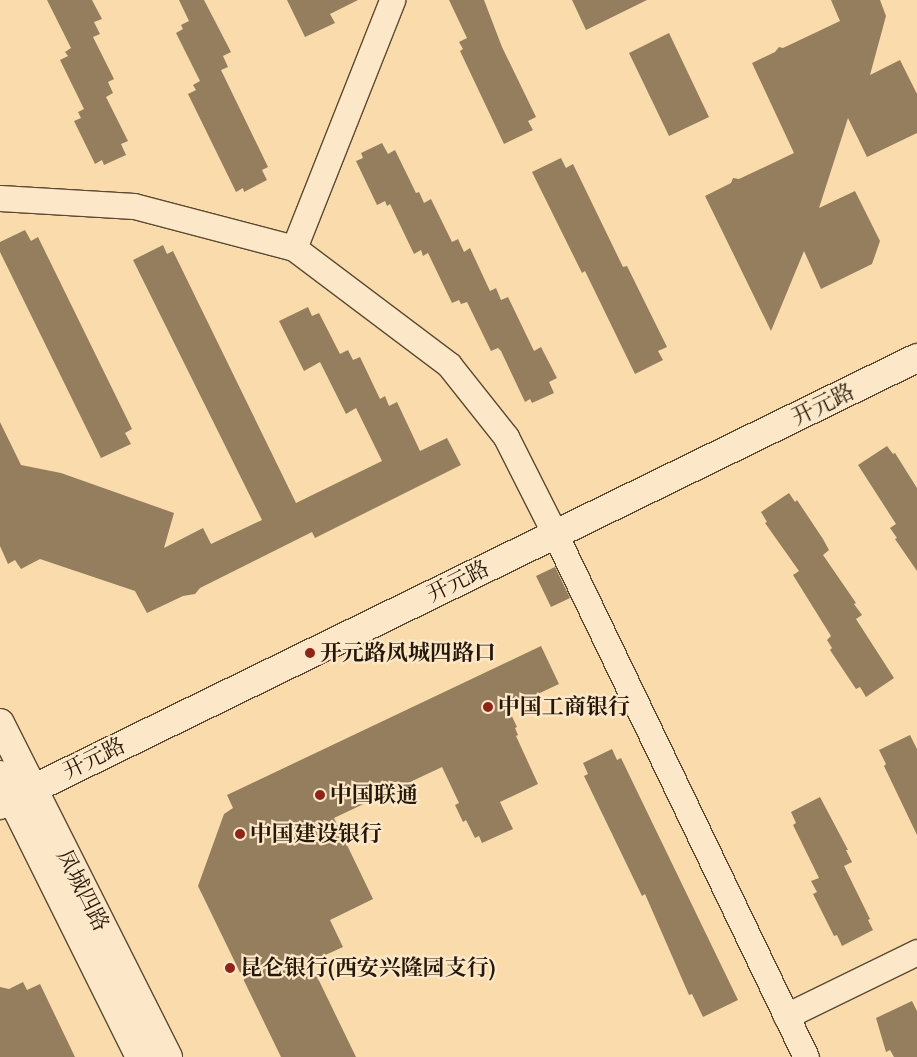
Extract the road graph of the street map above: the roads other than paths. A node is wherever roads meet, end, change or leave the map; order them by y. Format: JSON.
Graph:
{"nodes":[{"id":1,"x":392,"y":0,"type":"edge"},
{"id":2,"x":0,"y":198,"type":"edge"},
{"id":3,"x":294,"y":248,"type":"junction"},
{"id":4,"x":917,"y":358,"type":"edge"},
{"id":5,"x":555,"y":534,"type":"junction"},
{"id":6,"x":0,"y":723,"type":"edge"},
{"id":7,"x":0,"y":775,"type":"edge"},
{"id":8,"x":14,"y":797,"type":"edge"},
{"id":9,"x":917,"y":952,"type":"edge"},
{"id":10,"x":786,"y":1016,"type":"junction"},
{"id":11,"x":140,"y":1057,"type":"edge"},
{"id":12,"x":168,"y":1057,"type":"edge"},
{"id":13,"x":806,"y":1057,"type":"edge"}],
"edges":[{"from":1,"to":3,"type":"street"},
{"from":2,"to":3,"type":"street"},
{"from":3,"to":5,"type":"street"},
{"from":4,"to":5,"type":"street","name":"开元路"},
{"from":5,"to":8,"type":"street","name":"开元路"},
{"from":5,"to":10,"type":"street"},
{"from":6,"to":8,"type":"street","name":"凤城四路"},
{"from":7,"to":8,"type":"street","name":"凤城四路"},
{"from":8,"to":11,"type":"street","name":"凤城四路"},
{"from":8,"to":12,"type":"street","name":"凤城四路"},
{"from":9,"to":10,"type":"street"},
{"from":10,"to":13,"type":"street"}]}
